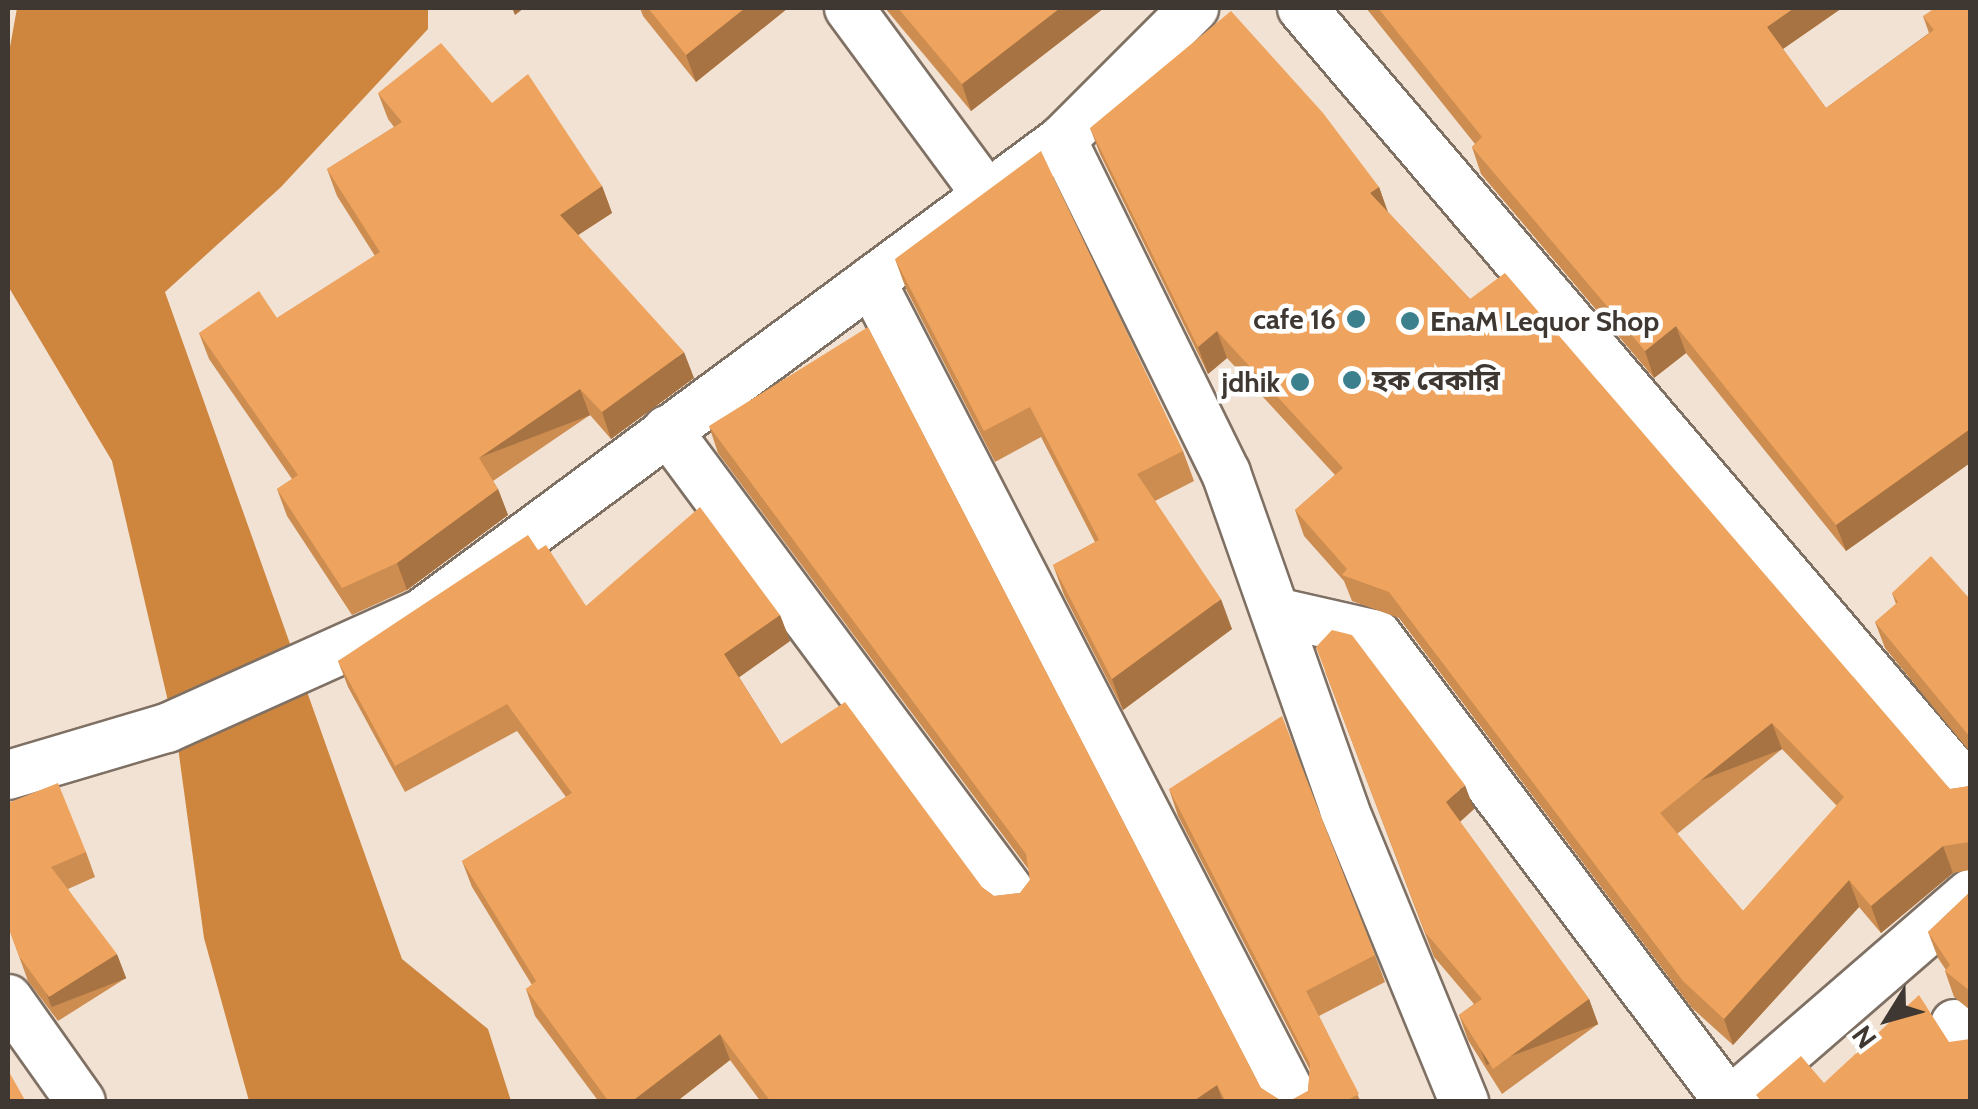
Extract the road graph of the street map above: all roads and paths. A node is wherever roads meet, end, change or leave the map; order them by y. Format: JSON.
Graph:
{"nodes":[{"id":1,"x":849,"y":8,"type":"edge"},
{"id":2,"x":1194,"y":8,"type":"edge"},
{"id":3,"x":1302,"y":8,"type":"edge"},
{"id":4,"x":1062,"y":140,"type":"junction"},
{"id":5,"x":987,"y":195,"type":"junction"},
{"id":6,"x":871,"y":282,"type":"junction"},
{"id":7,"x":667,"y":430,"type":"junction"},
{"id":8,"x":1280,"y":613,"type":"junction"},
{"id":9,"x":8,"y":774,"type":"edge"},
{"id":10,"x":1970,"y":790,"type":"edge"},
{"id":11,"x":1970,"y":894,"type":"edge"},
{"id":12,"x":1014,"y":897,"type":"edge"},
{"id":13,"x":8,"y":999,"type":"edge"},
{"id":14,"x":81,"y":1102,"type":"edge"},
{"id":15,"x":1296,"y":1102,"type":"edge"},
{"id":16,"x":1464,"y":1102,"type":"edge"},
{"id":17,"x":1730,"y":1102,"type":"edge"}],
"edges":[{"from":1,"to":5,"type":"street"},
{"from":2,"to":4,"type":"street"},
{"from":3,"to":10,"type":"street"},
{"from":4,"to":5,"type":"street"},
{"from":4,"to":8,"type":"street"},
{"from":5,"to":6,"type":"street"},
{"from":6,"to":7,"type":"street"},
{"from":6,"to":15,"type":"street"},
{"from":7,"to":9,"type":"street"},
{"from":7,"to":12,"type":"street"},
{"from":8,"to":16,"type":"street"},
{"from":8,"to":17,"type":"street"},
{"from":11,"to":17,"type":"street"},
{"from":13,"to":14,"type":"street"}]}
